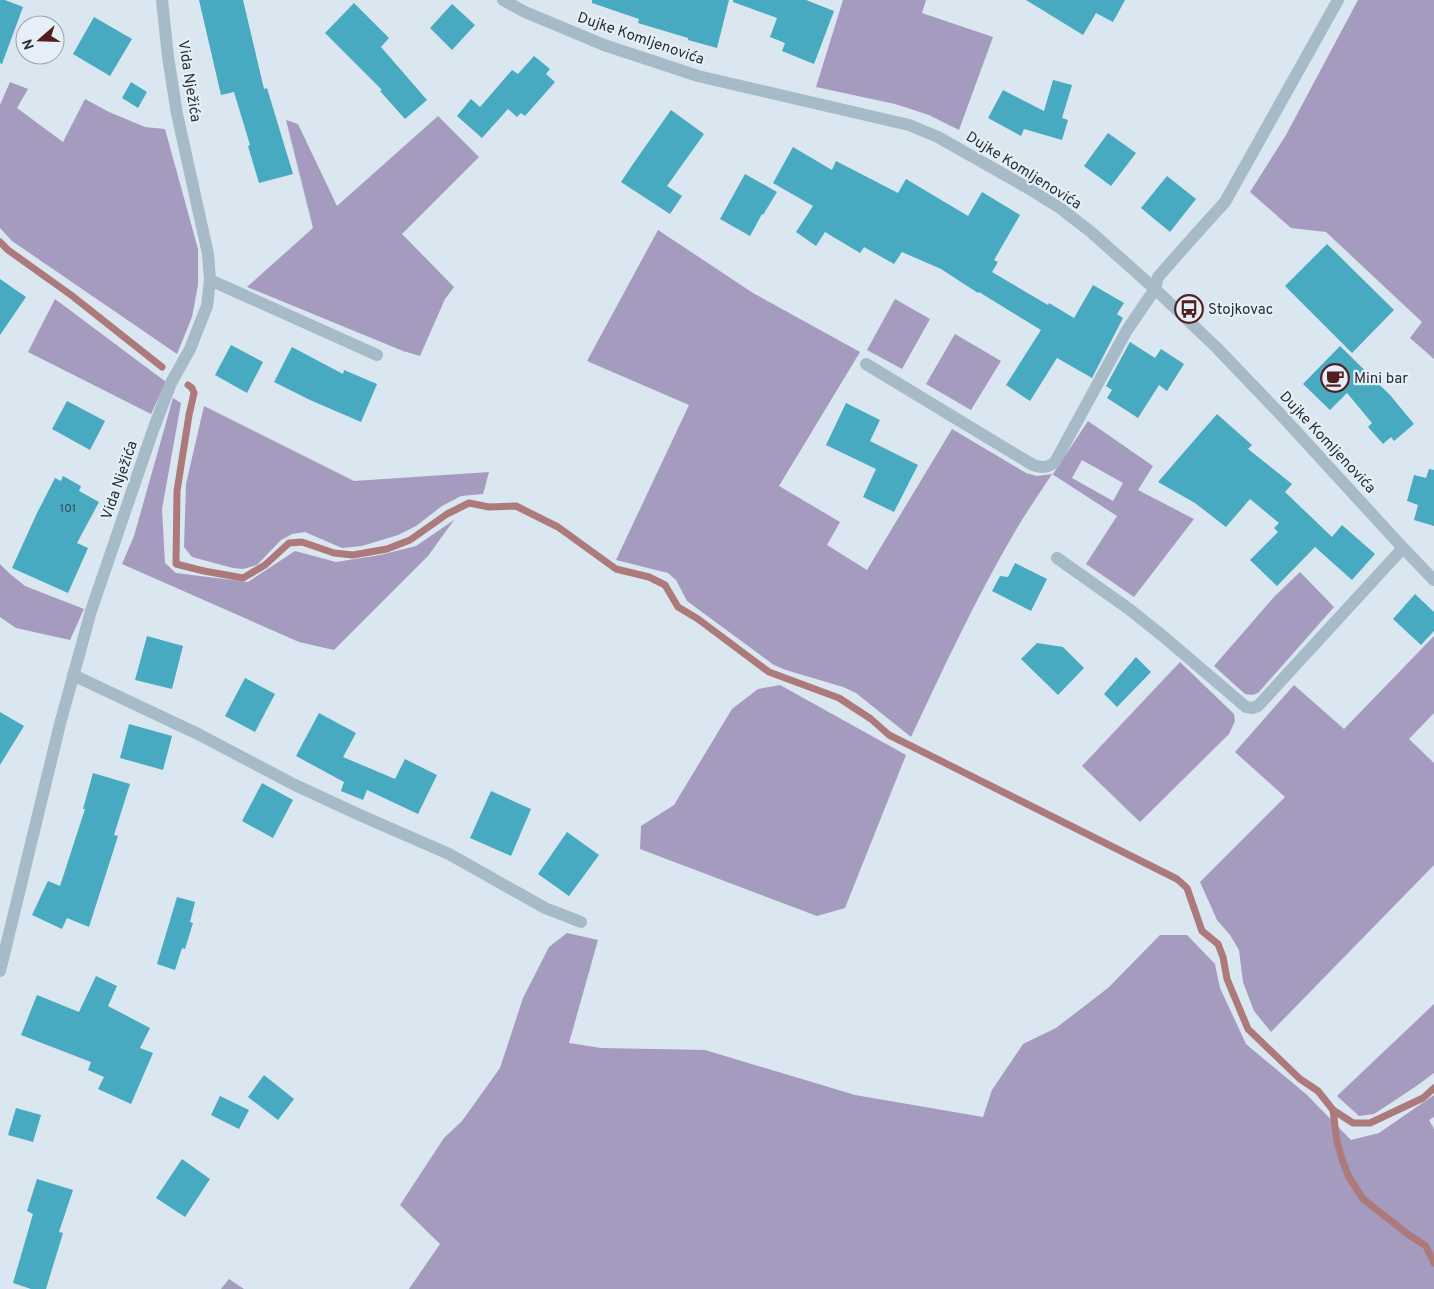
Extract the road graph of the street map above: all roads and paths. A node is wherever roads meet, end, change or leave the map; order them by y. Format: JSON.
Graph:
{"nodes":[{"id":1,"x":162,"y":0,"type":"edge"},
{"id":2,"x":503,"y":0,"type":"edge"},
{"id":3,"x":1338,"y":0,"type":"edge"},
{"id":4,"x":210,"y":280,"type":"junction"},
{"id":5,"x":1155,"y":289,"type":"junction"},
{"id":6,"x":377,"y":355,"type":"dead end"},
{"id":7,"x":866,"y":364,"type":"dead end"},
{"id":8,"x":1403,"y":548,"type":"junction"},
{"id":9,"x":1057,"y":558,"type":"dead end"},
{"id":10,"x":1434,"y":580,"type":"edge"},
{"id":11,"x":73,"y":675,"type":"junction"},
{"id":12,"x":581,"y":922,"type":"dead end"},
{"id":13,"x":0,"y":971,"type":"edge"}],
"edges":[{"from":1,"to":4,"type":"street","name":"Vida Nježića"},
{"from":2,"to":5,"type":"street","name":"Dujke Komljenovića"},
{"from":3,"to":5,"type":"street"},
{"from":4,"to":6,"type":"street"},
{"from":4,"to":11,"type":"street","name":"Vida Nježića"},
{"from":5,"to":7,"type":"street"},
{"from":5,"to":8,"type":"street","name":"Dujke Komljenovića"},
{"from":8,"to":9,"type":"street"},
{"from":8,"to":10,"type":"street","name":"Dujke Komljenovića"},
{"from":11,"to":12,"type":"street"},
{"from":11,"to":13,"type":"street","name":"Vida Nježića"}]}
